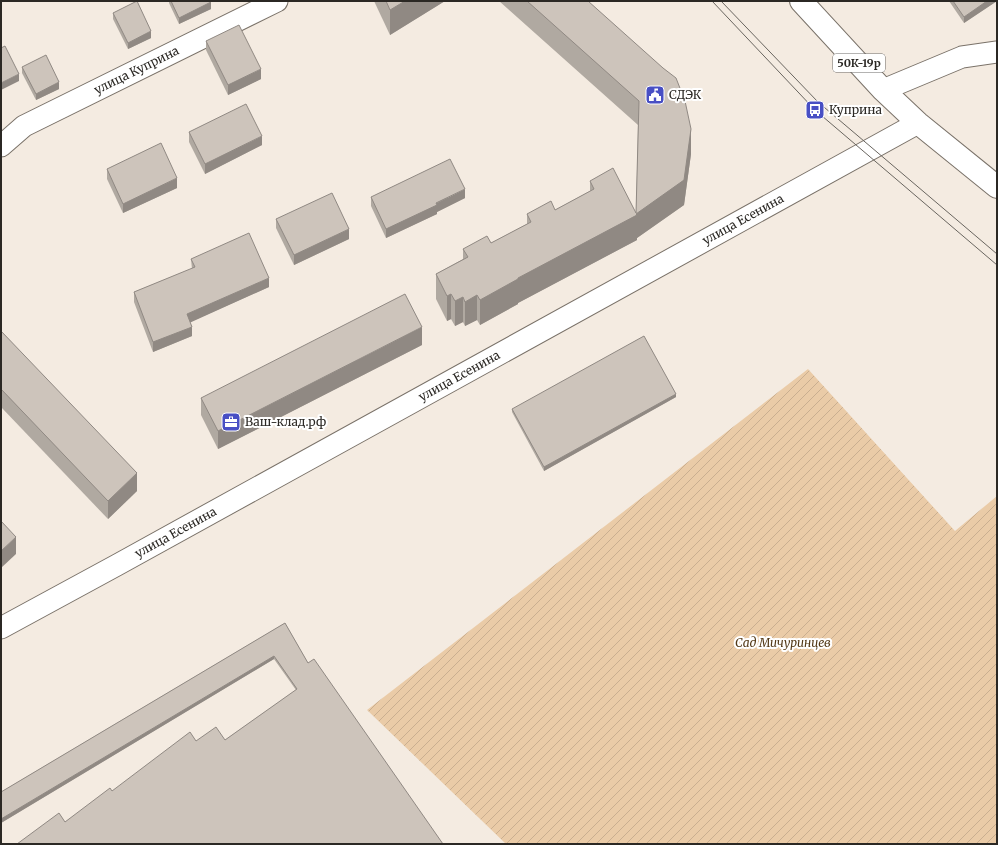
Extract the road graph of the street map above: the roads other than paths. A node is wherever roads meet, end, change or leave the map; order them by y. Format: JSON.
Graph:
{"nodes":[{"id":1,"x":277,"y":1,"type":"edge"},
{"id":2,"x":801,"y":1,"type":"edge"},
{"id":3,"x":997,"y":52,"type":"edge"},
{"id":4,"x":883,"y":90,"type":"junction"},
{"id":5,"x":918,"y":124,"type":"junction"},
{"id":6,"x":1,"y":146,"type":"edge"},
{"id":7,"x":997,"y":187,"type":"edge"},
{"id":8,"x":1,"y":628,"type":"edge"}],
"edges":[{"from":1,"to":6,"type":"street","name":"улица Куприна"},
{"from":2,"to":4,"type":"main road","number":"50К-19р"},
{"from":3,"to":4,"type":"street"},
{"from":4,"to":5,"type":"main road","number":"50К-19р"},
{"from":5,"to":7,"type":"main road"},
{"from":5,"to":8,"type":"street","name":"улица Есенина"}]}
